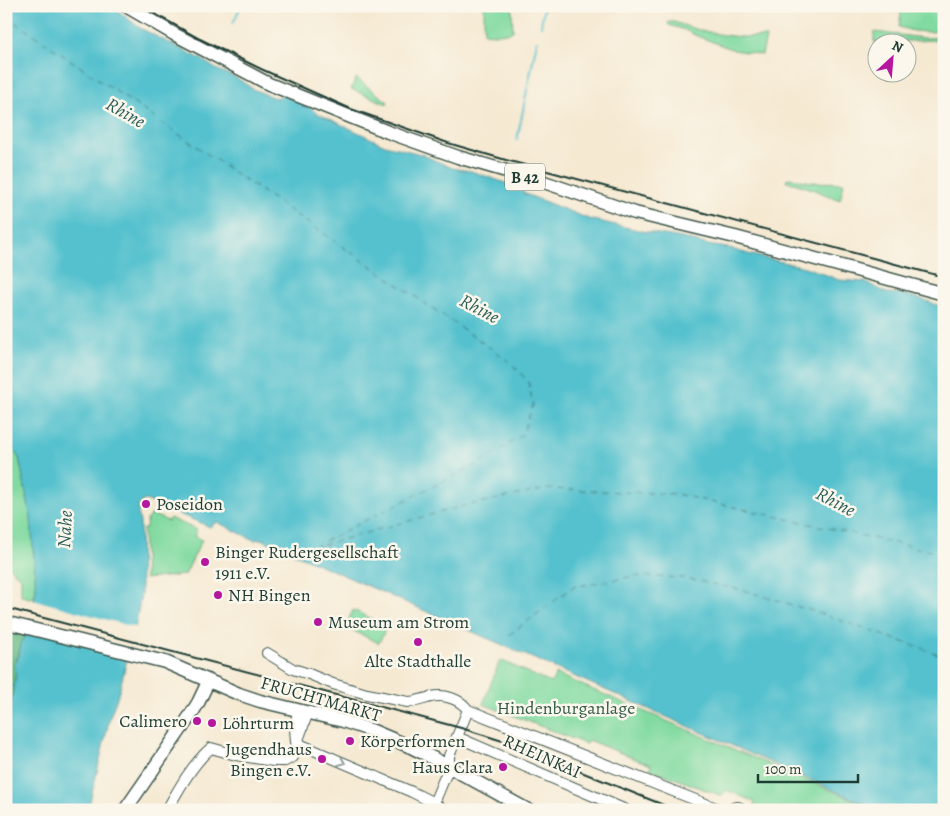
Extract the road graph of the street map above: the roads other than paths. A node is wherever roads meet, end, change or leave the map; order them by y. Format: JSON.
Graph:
{"nodes":[{"id":1,"x":126,"y":6,"type":"edge"},
{"id":2,"x":944,"y":294,"type":"edge"},
{"id":3,"x":6,"y":624,"type":"edge"},
{"id":4,"x":267,"y":653,"type":"dead end"},
{"id":5,"x":208,"y":682,"type":"junction"},
{"id":6,"x":468,"y":710,"type":"junction"},
{"id":7,"x":303,"y":711,"type":"junction"},
{"id":8,"x":457,"y":737,"type":"junction"},
{"id":9,"x":297,"y":744,"type":"junction"},
{"id":10,"x":450,"y":767,"type":"junction"},
{"id":11,"x":434,"y":803,"type":"junction"},
{"id":12,"x":613,"y":807,"type":"edge"},
{"id":13,"x":125,"y":810,"type":"edge"},
{"id":14,"x":167,"y":810,"type":"edge"},
{"id":15,"x":444,"y":810,"type":"edge"},
{"id":16,"x":528,"y":810,"type":"edge"},
{"id":17,"x":626,"y":810,"type":"edge"},
{"id":18,"x":721,"y":810,"type":"edge"},
{"id":19,"x":731,"y":810,"type":"edge"},
{"id":20,"x":744,"y":810,"type":"edge"}],
"edges":[{"from":1,"to":2,"type":"main road","number":"B 42"},
{"from":3,"to":5,"type":"main road","name":"FRUCHTMARKT"},
{"from":4,"to":6,"type":"street"},
{"from":5,"to":7,"type":"main road","name":"FRUCHTMARKT"},
{"from":5,"to":13,"type":"main road"},
{"from":6,"to":8,"type":"street"},
{"from":6,"to":18,"type":"street"},
{"from":7,"to":9,"type":"street"},
{"from":7,"to":10,"type":"main road","name":"FRUCHTMARKT"},
{"from":8,"to":10,"type":"street"},
{"from":8,"to":12,"type":"street","name":"RHEINKAI"},
{"from":9,"to":11,"type":"street","one_way":true},
{"from":9,"to":14,"type":"street"},
{"from":10,"to":11,"type":"street"},
{"from":10,"to":16,"type":"main road","name":"FRUCHTMARKT"},
{"from":11,"to":15,"type":"street"},
{"from":12,"to":17,"type":"street","name":"RHEINKAI"},
{"from":19,"to":20,"type":"street"}]}
